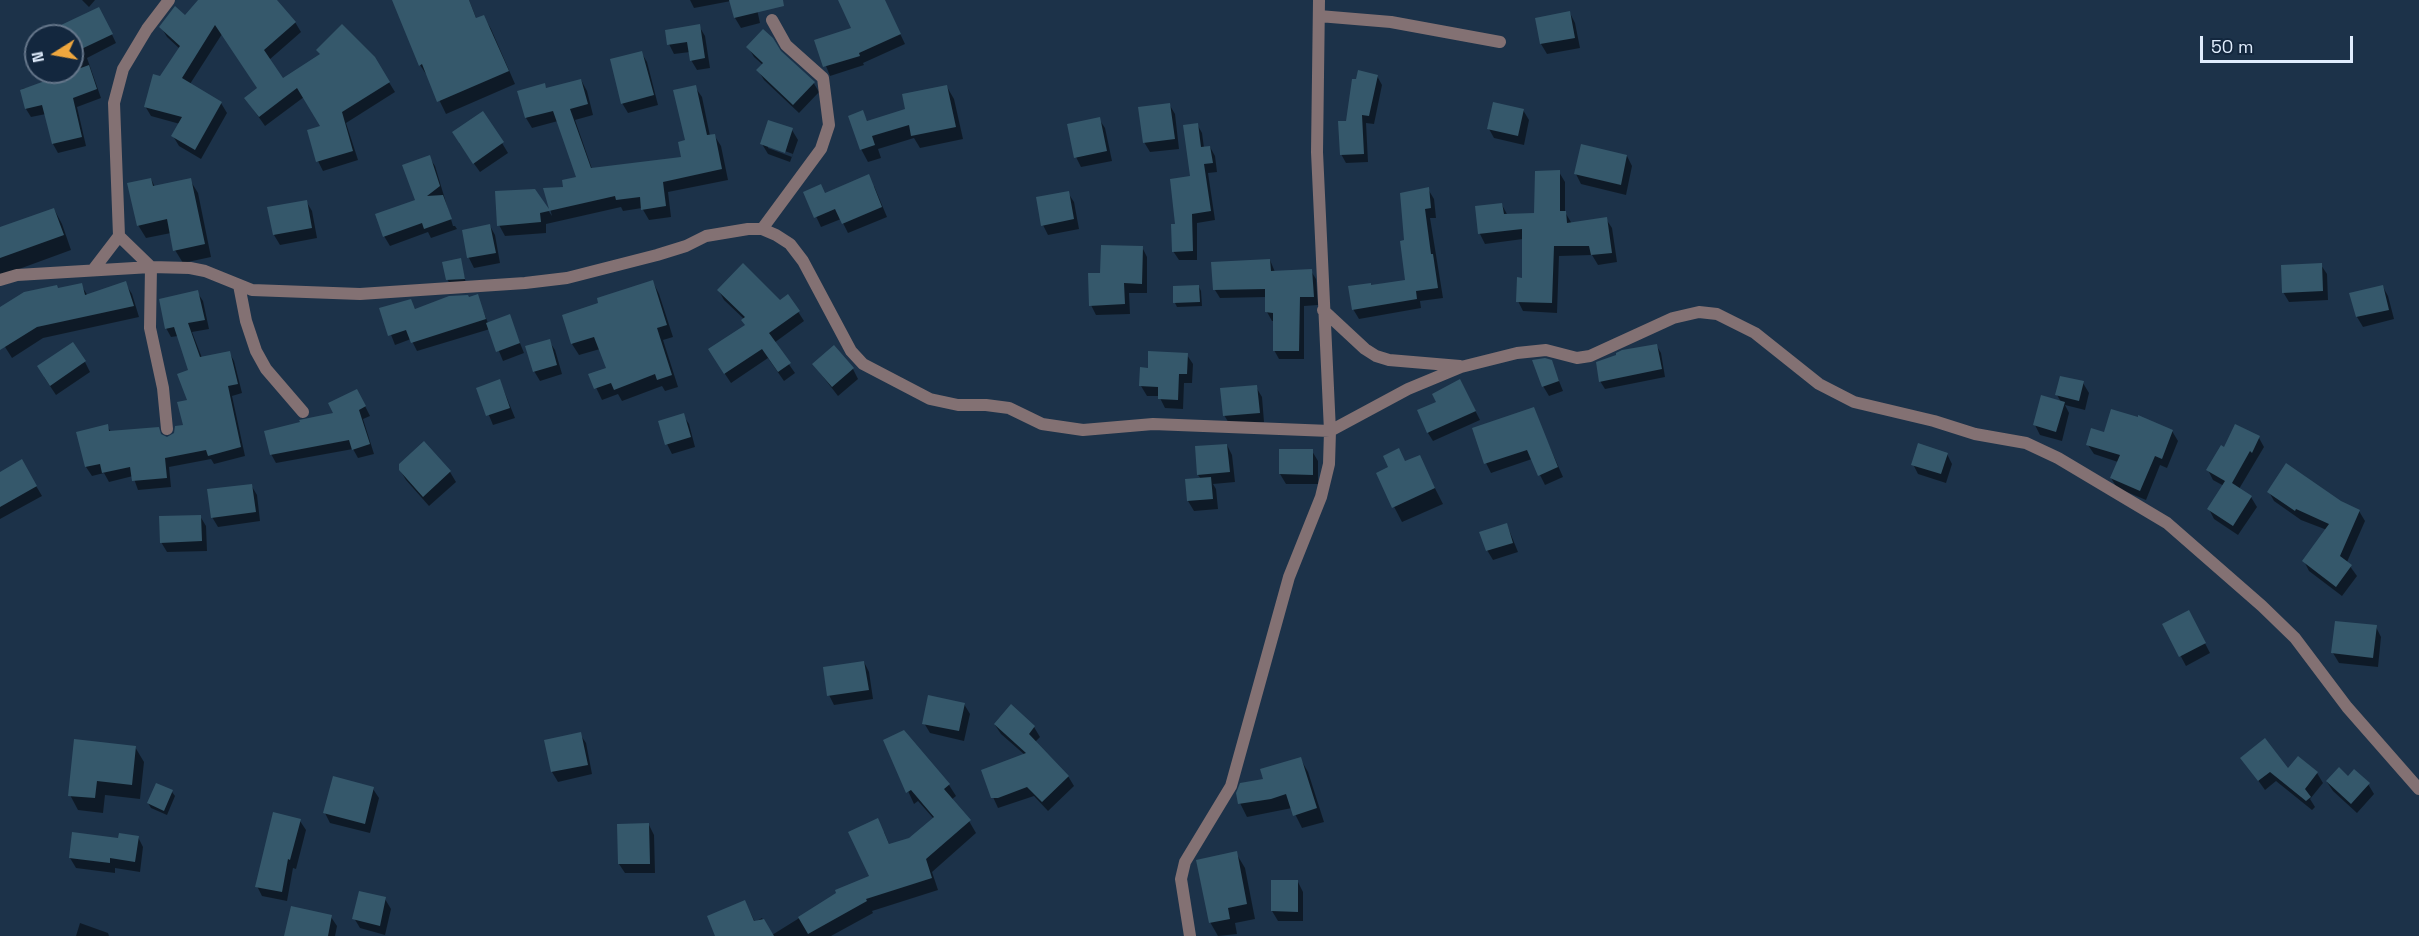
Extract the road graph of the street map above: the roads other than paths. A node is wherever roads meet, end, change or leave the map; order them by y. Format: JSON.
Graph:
{"nodes":[{"id":1,"x":169,"y":0,"type":"edge"},
{"id":2,"x":1319,"y":0,"type":"edge"},
{"id":3,"x":1318,"y":16,"type":"junction"},
{"id":4,"x":772,"y":20,"type":"dead end"},
{"id":5,"x":1500,"y":42,"type":"dead end"},
{"id":6,"x":762,"y":229,"type":"junction"},
{"id":7,"x":119,"y":236,"type":"junction"},
{"id":8,"x":151,"y":267,"type":"junction"},
{"id":9,"x":93,"y":270,"type":"junction"},
{"id":10,"x":0,"y":280,"type":"edge"},
{"id":11,"x":239,"y":285,"type":"junction"},
{"id":12,"x":1323,"y":310,"type":"junction"},
{"id":13,"x":1461,"y":366,"type":"junction"},
{"id":14,"x":303,"y":412,"type":"dead end"},
{"id":15,"x":167,"y":429,"type":"dead end"},
{"id":16,"x":1330,"y":431,"type":"junction"},
{"id":17,"x":2419,"y":789,"type":"edge"},
{"id":18,"x":1190,"y":936,"type":"edge"}],
"edges":[{"from":1,"to":7,"type":"street"},
{"from":2,"to":3,"type":"street"},
{"from":3,"to":5,"type":"street"},
{"from":3,"to":12,"type":"street"},
{"from":4,"to":6,"type":"street"},
{"from":6,"to":11,"type":"street"},
{"from":6,"to":16,"type":"street"},
{"from":7,"to":8,"type":"street"},
{"from":7,"to":9,"type":"street"},
{"from":8,"to":9,"type":"street"},
{"from":8,"to":11,"type":"street"},
{"from":8,"to":15,"type":"street"},
{"from":9,"to":10,"type":"street"},
{"from":11,"to":14,"type":"street"},
{"from":12,"to":13,"type":"street"},
{"from":12,"to":16,"type":"street"},
{"from":13,"to":16,"type":"street"},
{"from":13,"to":17,"type":"street"},
{"from":16,"to":18,"type":"street"}]}
